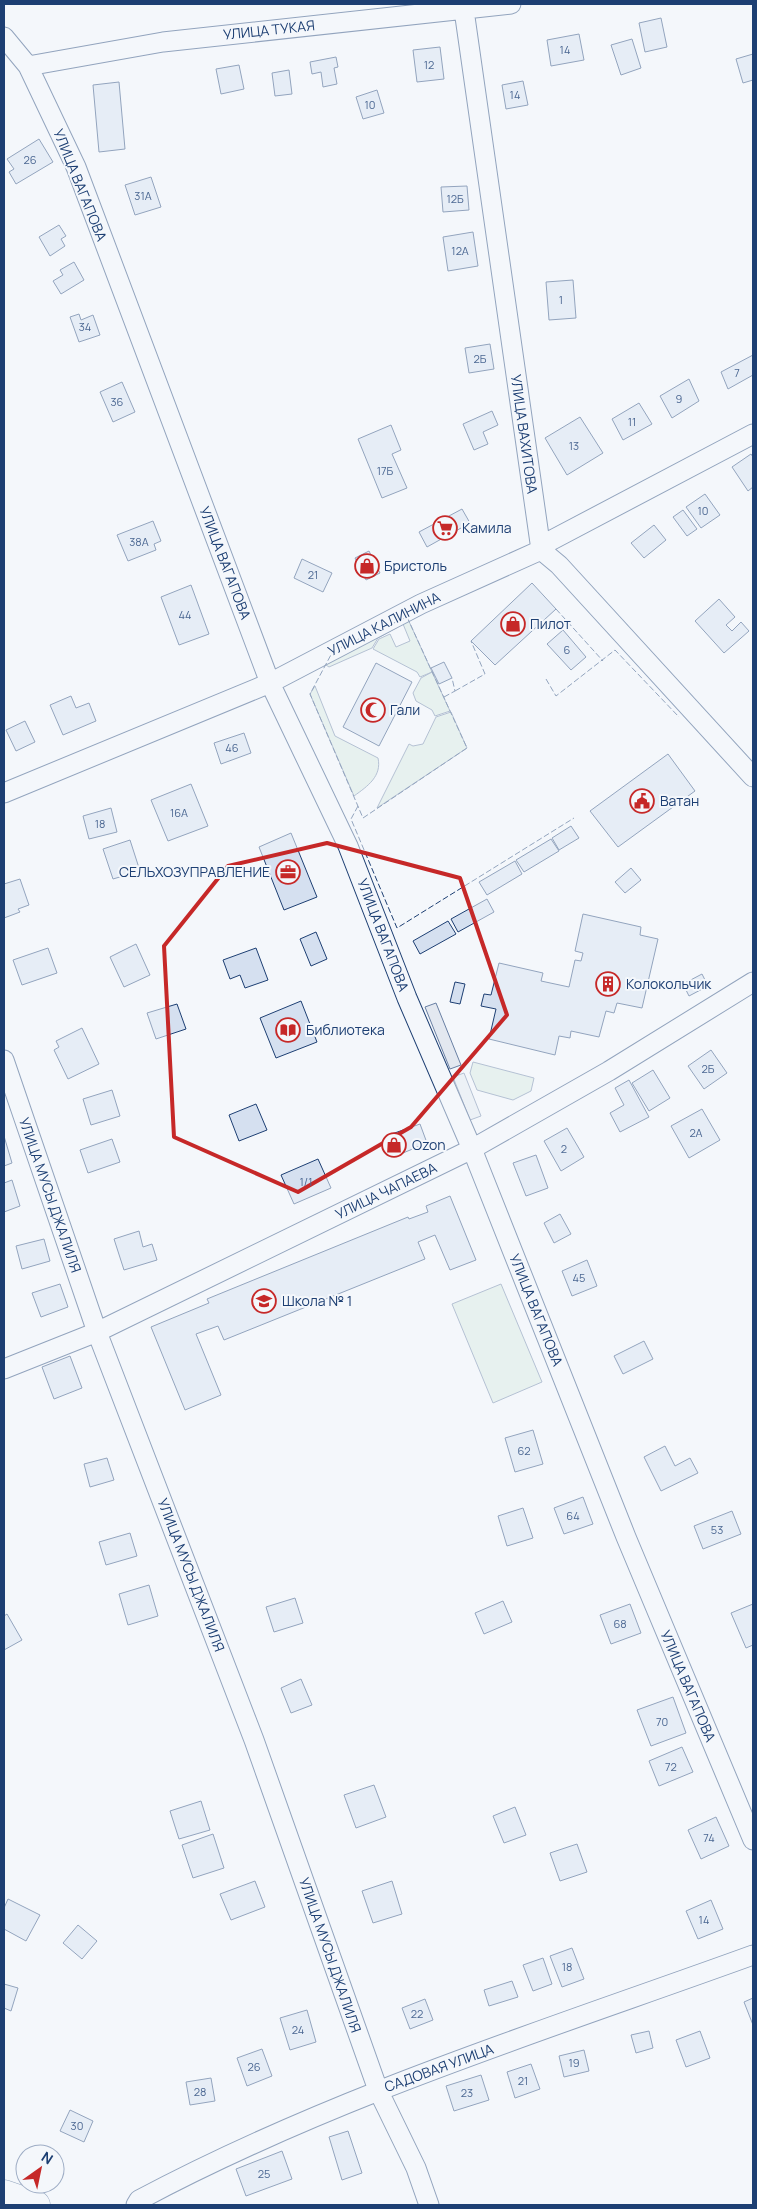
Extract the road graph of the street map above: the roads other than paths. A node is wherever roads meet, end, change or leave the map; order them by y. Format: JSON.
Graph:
{"nodes":[{"id":1,"x":512,"y":4,"type":"edge"},
{"id":2,"x":464,"y":10,"type":"junction"},
{"id":3,"x":4,"y":37,"type":"edge"},
{"id":4,"x":28,"y":66,"type":"junction"},
{"id":5,"x":753,"y":434,"type":"edge"},
{"id":6,"x":541,"y":550,"type":"junction"},
{"id":7,"x":270,"y":683,"type":"junction"},
{"id":8,"x":753,"y":777,"type":"edge"},
{"id":9,"x":4,"y":794,"type":"edge"},
{"id":10,"x":753,"y":982,"type":"edge"},
{"id":11,"x":4,"y":1060,"type":"edge"},
{"id":12,"x":472,"y":1149,"type":"junction"},
{"id":13,"x":97,"y":1332,"type":"junction"},
{"id":14,"x":4,"y":1369,"type":"edge"},
{"id":15,"x":753,"y":1840,"type":"edge"},
{"id":16,"x":753,"y":1955,"type":"edge"},
{"id":17,"x":378,"y":2090,"type":"junction"},
{"id":18,"x":136,"y":2205,"type":"edge"},
{"id":19,"x":428,"y":2205,"type":"edge"}],
"edges":[{"from":1,"to":2,"type":"street","name":"УЛИЦА ТУКАЯ"},
{"from":2,"to":4,"type":"street","name":"УЛИЦА ТУКАЯ"},
{"from":2,"to":6,"type":"street","name":"УЛИЦА ВАХИТОВА"},
{"from":3,"to":4,"type":"street","name":"УЛИЦА ВАГАПОВА"},
{"from":4,"to":7,"type":"street","name":"УЛИЦА ВАГАПОВА"},
{"from":5,"to":6,"type":"street","name":"УЛИЦА КАЛИНИНА"},
{"from":6,"to":7,"type":"street","name":"УЛИЦА КАЛИНИНА"},
{"from":6,"to":8,"type":"street"},
{"from":7,"to":9,"type":"street","name":"УЛИЦА КАЛИНИНА"},
{"from":7,"to":12,"type":"street","name":"УЛИЦА ВАГАПОВА"},
{"from":10,"to":12,"type":"street","name":"УЛИЦА ЧАПАЕВА"},
{"from":11,"to":13,"type":"street","name":"УЛИЦА МУСЫ ДЖАЛИЛЯ"},
{"from":12,"to":13,"type":"street","name":"УЛИЦА ЧАПАЕВА"},
{"from":12,"to":15,"type":"street","name":"УЛИЦА ВАГАПОВА"},
{"from":13,"to":14,"type":"street","name":"УЛИЦА ЧАПАЕВА"},
{"from":13,"to":17,"type":"street","name":"УЛИЦА МУСЫ ДЖАЛИЛЯ"},
{"from":16,"to":17,"type":"street","name":"САДОВАЯ УЛИЦА"},
{"from":17,"to":18,"type":"street","name":"САДОВАЯ УЛИЦА"},
{"from":17,"to":19,"type":"street","name":"УЛИЦА МУСЫ ДЖАЛИЛЯ"}]}
